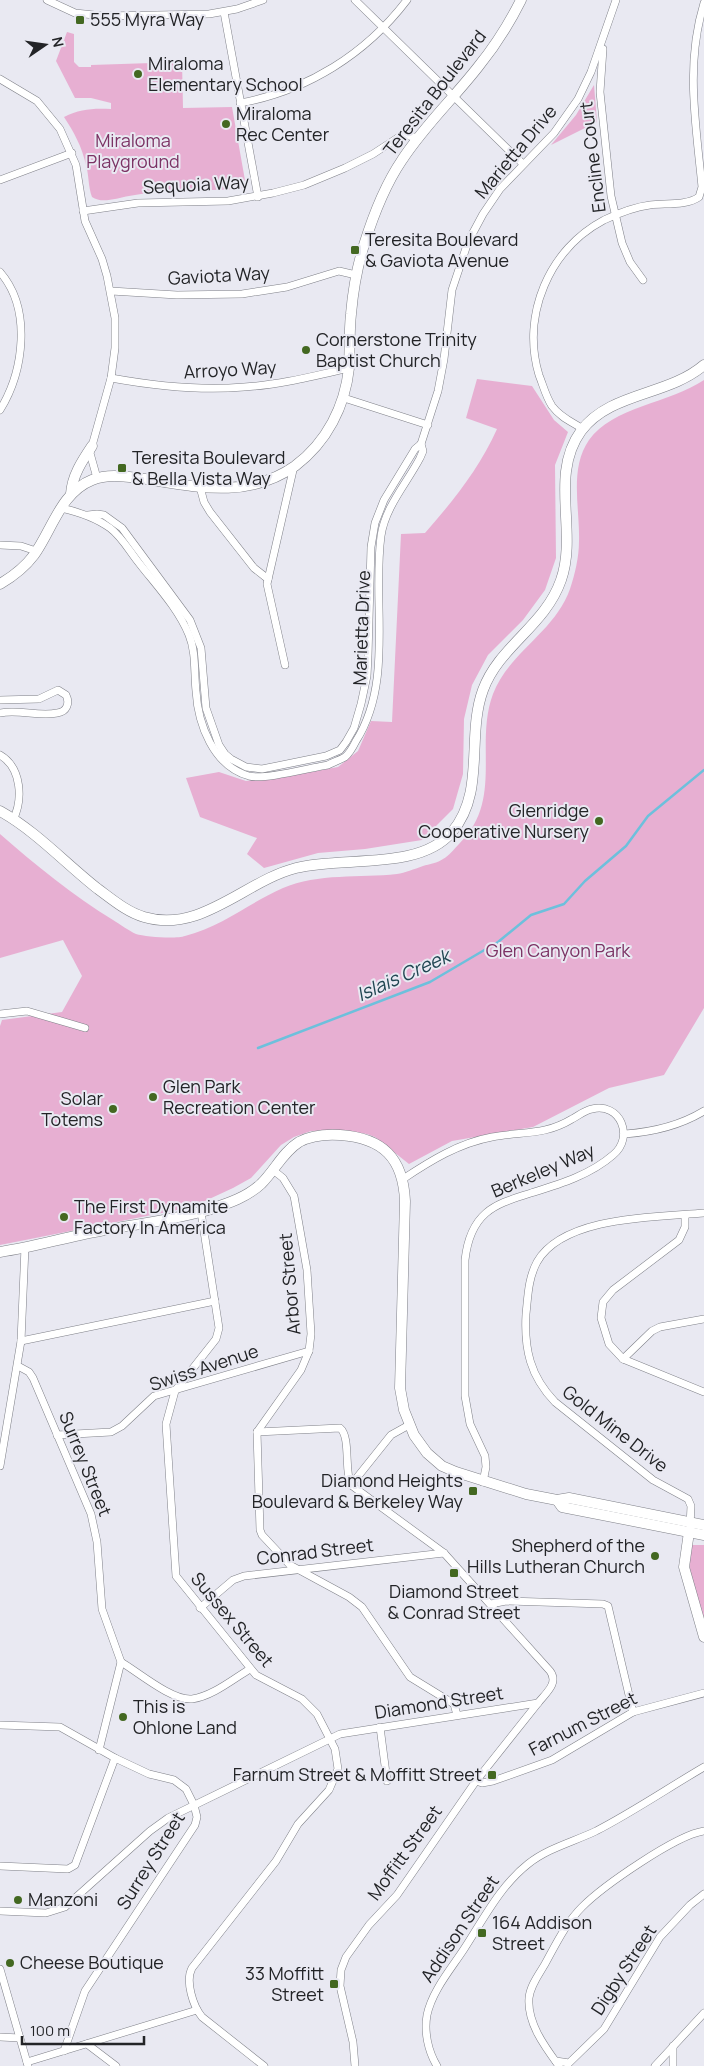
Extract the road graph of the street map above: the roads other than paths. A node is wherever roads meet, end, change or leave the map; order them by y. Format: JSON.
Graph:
{"nodes":[{"id":1,"x":47,"y":0,"type":"edge"},
{"id":2,"x":263,"y":0,"type":"edge"},
{"id":3,"x":355,"y":0,"type":"edge"},
{"id":4,"x":407,"y":0,"type":"edge"},
{"id":5,"x":521,"y":0,"type":"edge"},
{"id":6,"x":616,"y":0,"type":"edge"},
{"id":7,"x":704,"y":3,"type":"edge"},
{"id":8,"x":224,"y":12,"type":"junction"},
{"id":9,"x":608,"y":24,"type":"junction"},
{"id":10,"x":383,"y":28,"type":"junction"},
{"id":11,"x":0,"y":78,"type":"edge"},
{"id":12,"x":453,"y":96,"type":"junction"},
{"id":13,"x":240,"y":103,"type":"junction"},
{"id":14,"x":418,"y":138,"type":"junction"},
{"id":15,"x":72,"y":153,"type":"junction"},
{"id":16,"x":523,"y":164,"type":"junction"},
{"id":17,"x":0,"y":180,"type":"edge"},
{"id":18,"x":258,"y":196,"type":"junction"},
{"id":19,"x":83,"y":211,"type":"junction"},
{"id":20,"x":614,"y":215,"type":"junction"},
{"id":21,"x":0,"y":272,"type":"edge"},
{"id":22,"x":356,"y":275,"type":"junction"},
{"id":23,"x":643,"y":280,"type":"dead end"},
{"id":24,"x":111,"y":291,"type":"junction"},
{"id":25,"x":704,"y":365,"type":"edge"},
{"id":26,"x":349,"y":368,"type":"junction"},
{"id":27,"x":111,"y":378,"type":"junction"},
{"id":28,"x":344,"y":398,"type":"junction"},
{"id":29,"x":0,"y":410,"type":"edge"},
{"id":30,"x":428,"y":425,"type":"junction"},
{"id":31,"x":583,"y":429,"type":"junction"},
{"id":32,"x":421,"y":444,"type":"junction"},
{"id":33,"x":92,"y":446,"type":"junction"},
{"id":34,"x":294,"y":466,"type":"junction"},
{"id":35,"x":97,"y":478,"type":"junction"},
{"id":36,"x":200,"y":488,"type":"junction"},
{"id":37,"x":71,"y":494,"type":"junction"},
{"id":38,"x":61,"y":508,"type":"junction"},
{"id":39,"x":0,"y":545,"type":"edge"},
{"id":40,"x":36,"y":551,"type":"junction"},
{"id":41,"x":268,"y":579,"type":"junction"},
{"id":42,"x":0,"y":584,"type":"edge"},
{"id":43,"x":285,"y":665,"type":"dead end"},
{"id":44,"x":0,"y":700,"type":"edge"},
{"id":45,"x":0,"y":713,"type":"edge"},
{"id":46,"x":0,"y":755,"type":"edge"},
{"id":47,"x":237,"y":767,"type":"junction"},
{"id":48,"x":0,"y":811,"type":"edge"},
{"id":49,"x":13,"y":820,"type":"junction"},
{"id":50,"x":0,"y":1014,"type":"edge"},
{"id":51,"x":84,"y":1028,"type":"dead end"},
{"id":52,"x":704,"y":1111,"type":"edge"},
{"id":53,"x":625,"y":1134,"type":"junction"},
{"id":54,"x":273,"y":1170,"type":"junction"},
{"id":55,"x":403,"y":1179,"type":"junction"},
{"id":56,"x":201,"y":1212,"type":"junction"},
{"id":57,"x":704,"y":1214,"type":"edge"},
{"id":58,"x":686,"y":1215,"type":"junction"},
{"id":59,"x":25,"y":1247,"type":"junction"},
{"id":60,"x":0,"y":1252,"type":"edge"},
{"id":61,"x":215,"y":1301,"type":"junction"},
{"id":62,"x":704,"y":1319,"type":"edge"},
{"id":63,"x":22,"y":1341,"type":"junction"},
{"id":64,"x":309,"y":1351,"type":"junction"},
{"id":65,"x":623,"y":1359,"type":"junction"},
{"id":66,"x":18,"y":1366,"type":"junction"},
{"id":67,"x":175,"y":1391,"type":"junction"},
{"id":68,"x":704,"y":1392,"type":"edge"},
{"id":69,"x":409,"y":1425,"type":"junction"},
{"id":70,"x":257,"y":1432,"type":"junction"},
{"id":71,"x":57,"y":1435,"type":"junction"},
{"id":72,"x":2,"y":1437,"type":"edge"},
{"id":73,"x":0,"y":1466,"type":"edge"},
{"id":74,"x":483,"y":1482,"type":"junction"},
{"id":75,"x":350,"y":1485,"type":"junction"},
{"id":76,"x":704,"y":1525,"type":"edge"},
{"id":77,"x":690,"y":1527,"type":"junction"},
{"id":78,"x":704,"y":1535,"type":"edge"},
{"id":79,"x":444,"y":1553,"type":"junction"},
{"id":80,"x":297,"y":1569,"type":"junction"},
{"id":81,"x":491,"y":1604,"type":"junction"},
{"id":82,"x":200,"y":1608,"type":"junction"},
{"id":83,"x":704,"y":1637,"type":"edge"},
{"id":84,"x":121,"y":1662,"type":"junction"},
{"id":85,"x":250,"y":1669,"type":"junction"},
{"id":86,"x":704,"y":1693,"type":"edge"},
{"id":87,"x":538,"y":1703,"type":"junction"},
{"id":88,"x":632,"y":1712,"type":"junction"},
{"id":89,"x":457,"y":1715,"type":"junction"},
{"id":90,"x":0,"y":1724,"type":"edge"},
{"id":91,"x":380,"y":1727,"type":"junction"},
{"id":92,"x":331,"y":1739,"type":"junction"},
{"id":93,"x":99,"y":1750,"type":"junction"},
{"id":94,"x":114,"y":1758,"type":"junction"},
{"id":95,"x":704,"y":1767,"type":"edge"},
{"id":96,"x":387,"y":1781,"type":"dead end"},
{"id":97,"x":476,"y":1781,"type":"junction"},
{"id":98,"x":194,"y":1805,"type":"junction"},
{"id":99,"x":704,"y":1831,"type":"edge"},
{"id":100,"x":0,"y":1866,"type":"edge"},
{"id":101,"x":704,"y":1894,"type":"edge"},
{"id":102,"x":0,"y":1911,"type":"edge"},
{"id":103,"x":0,"y":1969,"type":"edge"},
{"id":104,"x":197,"y":2010,"type":"junction"},
{"id":105,"x":704,"y":2013,"type":"edge"},
{"id":106,"x":0,"y":2037,"type":"edge"},
{"id":107,"x":20,"y":2038,"type":"junction"},
{"id":108,"x":86,"y":2044,"type":"junction"},
{"id":109,"x":673,"y":2046,"type":"junction"},
{"id":110,"x":64,"y":2051,"type":"junction"},
{"id":111,"x":27,"y":2064,"type":"edge"},
{"id":112,"x":558,"y":2064,"type":"edge"},
{"id":113,"x":568,"y":2064,"type":"edge"},
{"id":114,"x":116,"y":2066,"type":"edge"},
{"id":115,"x":264,"y":2066,"type":"edge"},
{"id":116,"x":355,"y":2066,"type":"edge"},
{"id":117,"x":437,"y":2066,"type":"edge"},
{"id":118,"x":655,"y":2066,"type":"edge"},
{"id":119,"x":673,"y":2066,"type":"edge"}],
"edges":[{"from":1,"to":8,"type":"street"},
{"from":2,"to":8,"type":"street"},
{"from":3,"to":10,"type":"street"},
{"from":4,"to":10,"type":"street"},
{"from":5,"to":12,"type":"main road","name":"Teresita Boulevard"},
{"from":6,"to":9,"type":"street","name":"Marietta Drive"},
{"from":7,"to":20,"type":"street"},
{"from":8,"to":13,"type":"street"},
{"from":9,"to":16,"type":"street","name":"Marietta Drive"},
{"from":9,"to":20,"type":"street","name":"Encline Court"},
{"from":10,"to":12,"type":"street"},
{"from":10,"to":13,"type":"street"},
{"from":11,"to":15,"type":"street"},
{"from":12,"to":14,"type":"main road","name":"Teresita Boulevard"},
{"from":12,"to":16,"type":"street"},
{"from":13,"to":18,"type":"street"},
{"from":14,"to":18,"type":"street","name":"Sequoia Way"},
{"from":14,"to":22,"type":"main road","name":"Teresita Boulevard"},
{"from":15,"to":17,"type":"street"},
{"from":15,"to":19,"type":"street"},
{"from":16,"to":30,"type":"street","name":"Marietta Drive"},
{"from":18,"to":19,"type":"street","name":"Sequoia Way"},
{"from":19,"to":24,"type":"street"},
{"from":20,"to":23,"type":"street","name":"Encline Court"},
{"from":20,"to":31,"type":"street"},
{"from":21,"to":29,"type":"street"},
{"from":22,"to":24,"type":"street","name":"Gaviota Way"},
{"from":22,"to":26,"type":"main road","name":"Teresita Boulevard"},
{"from":24,"to":27,"type":"street"},
{"from":25,"to":31,"type":"main road"},
{"from":26,"to":27,"type":"street","name":"Arroyo Way"},
{"from":26,"to":28,"type":"main road","name":"Teresita Boulevard"},
{"from":27,"to":33,"type":"street"},
{"from":28,"to":30,"type":"street"},
{"from":28,"to":34,"type":"main road","name":"Teresita Boulevard"},
{"from":30,"to":32,"type":"street","name":"Marietta Drive"},
{"from":31,"to":49,"type":"main road"},
{"from":32,"to":47,"type":"street","name":"Marietta Drive"},
{"from":32,"to":47,"type":"street","name":"Marietta Drive"},
{"from":33,"to":35,"type":"street"},
{"from":33,"to":37,"type":"main road"},
{"from":34,"to":36,"type":"main road","name":"Teresita Boulevard"},
{"from":34,"to":41,"type":"street"},
{"from":35,"to":36,"type":"main road","name":"Teresita Boulevard"},
{"from":35,"to":37,"type":"main road","name":"Teresita Boulevard"},
{"from":36,"to":41,"type":"street"},
{"from":37,"to":38,"type":"main road","name":"Teresita Boulevard"},
{"from":38,"to":40,"type":"main road","name":"Teresita Boulevard"},
{"from":38,"to":47,"type":"street","name":"Marietta Drive"},
{"from":39,"to":40,"type":"street"},
{"from":40,"to":42,"type":"main road","name":"Teresita Boulevard"},
{"from":41,"to":43,"type":"street"},
{"from":44,"to":45,"type":"street"},
{"from":46,"to":49,"type":"street"},
{"from":48,"to":49,"type":"main road"},
{"from":50,"to":51,"type":"street"},
{"from":52,"to":53,"type":"street"},
{"from":53,"to":55,"type":"street","name":"Berkeley Way"},
{"from":53,"to":74,"type":"street","name":"Berkeley Way"},
{"from":54,"to":55,"type":"main road"},
{"from":54,"to":56,"type":"main road"},
{"from":54,"to":64,"type":"street","name":"Arbor Street"},
{"from":55,"to":69,"type":"main road"},
{"from":56,"to":59,"type":"main road"},
{"from":56,"to":61,"type":"street","name":"Sussex Street"},
{"from":57,"to":58,"type":"street","name":"Gold Mine Drive"},
{"from":58,"to":65,"type":"street"},
{"from":58,"to":77,"type":"street","name":"Gold Mine Drive"},
{"from":59,"to":60,"type":"main road"},
{"from":59,"to":63,"type":"street"},
{"from":61,"to":63,"type":"street"},
{"from":61,"to":67,"type":"street","name":"Sussex Street"},
{"from":62,"to":65,"type":"street"},
{"from":63,"to":66,"type":"street"},
{"from":64,"to":67,"type":"street","name":"Swiss Avenue"},
{"from":64,"to":70,"type":"street","name":"Arbor Street"},
{"from":65,"to":68,"type":"street"},
{"from":66,"to":71,"type":"street","name":"Surrey Street"},
{"from":66,"to":72,"type":"street"},
{"from":67,"to":71,"type":"street","name":"Swiss Avenue"},
{"from":67,"to":82,"type":"street","name":"Sussex Street"},
{"from":69,"to":74,"type":"main road"},
{"from":69,"to":75,"type":"street"},
{"from":70,"to":75,"type":"street"},
{"from":70,"to":80,"type":"street"},
{"from":71,"to":84,"type":"street","name":"Surrey Street"},
{"from":72,"to":73,"type":"street"},
{"from":74,"to":77,"type":"main road"},
{"from":75,"to":79,"type":"street"},
{"from":76,"to":77,"type":"main road"},
{"from":77,"to":78,"type":"main road"},
{"from":77,"to":83,"type":"main road"},
{"from":79,"to":80,"type":"street","name":"Conrad Street"},
{"from":79,"to":81,"type":"street"},
{"from":80,"to":82,"type":"street","name":"Conrad Street"},
{"from":80,"to":89,"type":"street"},
{"from":81,"to":87,"type":"street"},
{"from":81,"to":88,"type":"street"},
{"from":82,"to":85,"type":"street","name":"Sussex Street"},
{"from":84,"to":85,"type":"street"},
{"from":84,"to":93,"type":"street"},
{"from":85,"to":92,"type":"street","name":"Sussex Street"},
{"from":86,"to":88,"type":"street","name":"Farnum Street"},
{"from":87,"to":89,"type":"street","name":"Diamond Street"},
{"from":87,"to":97,"type":"street","name":"Moffitt Street"},
{"from":88,"to":97,"type":"street","name":"Farnum Street"},
{"from":89,"to":91,"type":"street","name":"Diamond Street"},
{"from":90,"to":93,"type":"street","name":"Surrey Street"},
{"from":91,"to":92,"type":"street","name":"Diamond Street"},
{"from":91,"to":96,"type":"street"},
{"from":92,"to":98,"type":"street","name":"Diamond Street"},
{"from":92,"to":104,"type":"street","name":"Sussex Street"},
{"from":93,"to":94,"type":"street","name":"Surrey Street"},
{"from":94,"to":98,"type":"street","name":"Surrey Street"},
{"from":94,"to":100,"type":"street"},
{"from":95,"to":117,"type":"street","name":"Addison Street"},
{"from":97,"to":116,"type":"street","name":"Moffitt Street"},
{"from":98,"to":102,"type":"street","name":"Diamond Street"},
{"from":98,"to":110,"type":"street","name":"Surrey Street"},
{"from":99,"to":112,"type":"street"},
{"from":101,"to":113,"type":"street","name":"Digby Street"},
{"from":103,"to":107,"type":"street"},
{"from":104,"to":108,"type":"street"},
{"from":104,"to":115,"type":"street"},
{"from":105,"to":109,"type":"street"},
{"from":106,"to":107,"type":"street"},
{"from":107,"to":111,"type":"street"},
{"from":108,"to":110,"type":"street"},
{"from":108,"to":114,"type":"street"},
{"from":109,"to":118,"type":"street"},
{"from":109,"to":119,"type":"street"},
{"from":110,"to":111,"type":"street"},
{"from":112,"to":113,"type":"street","name":"Digby Street"}]}
